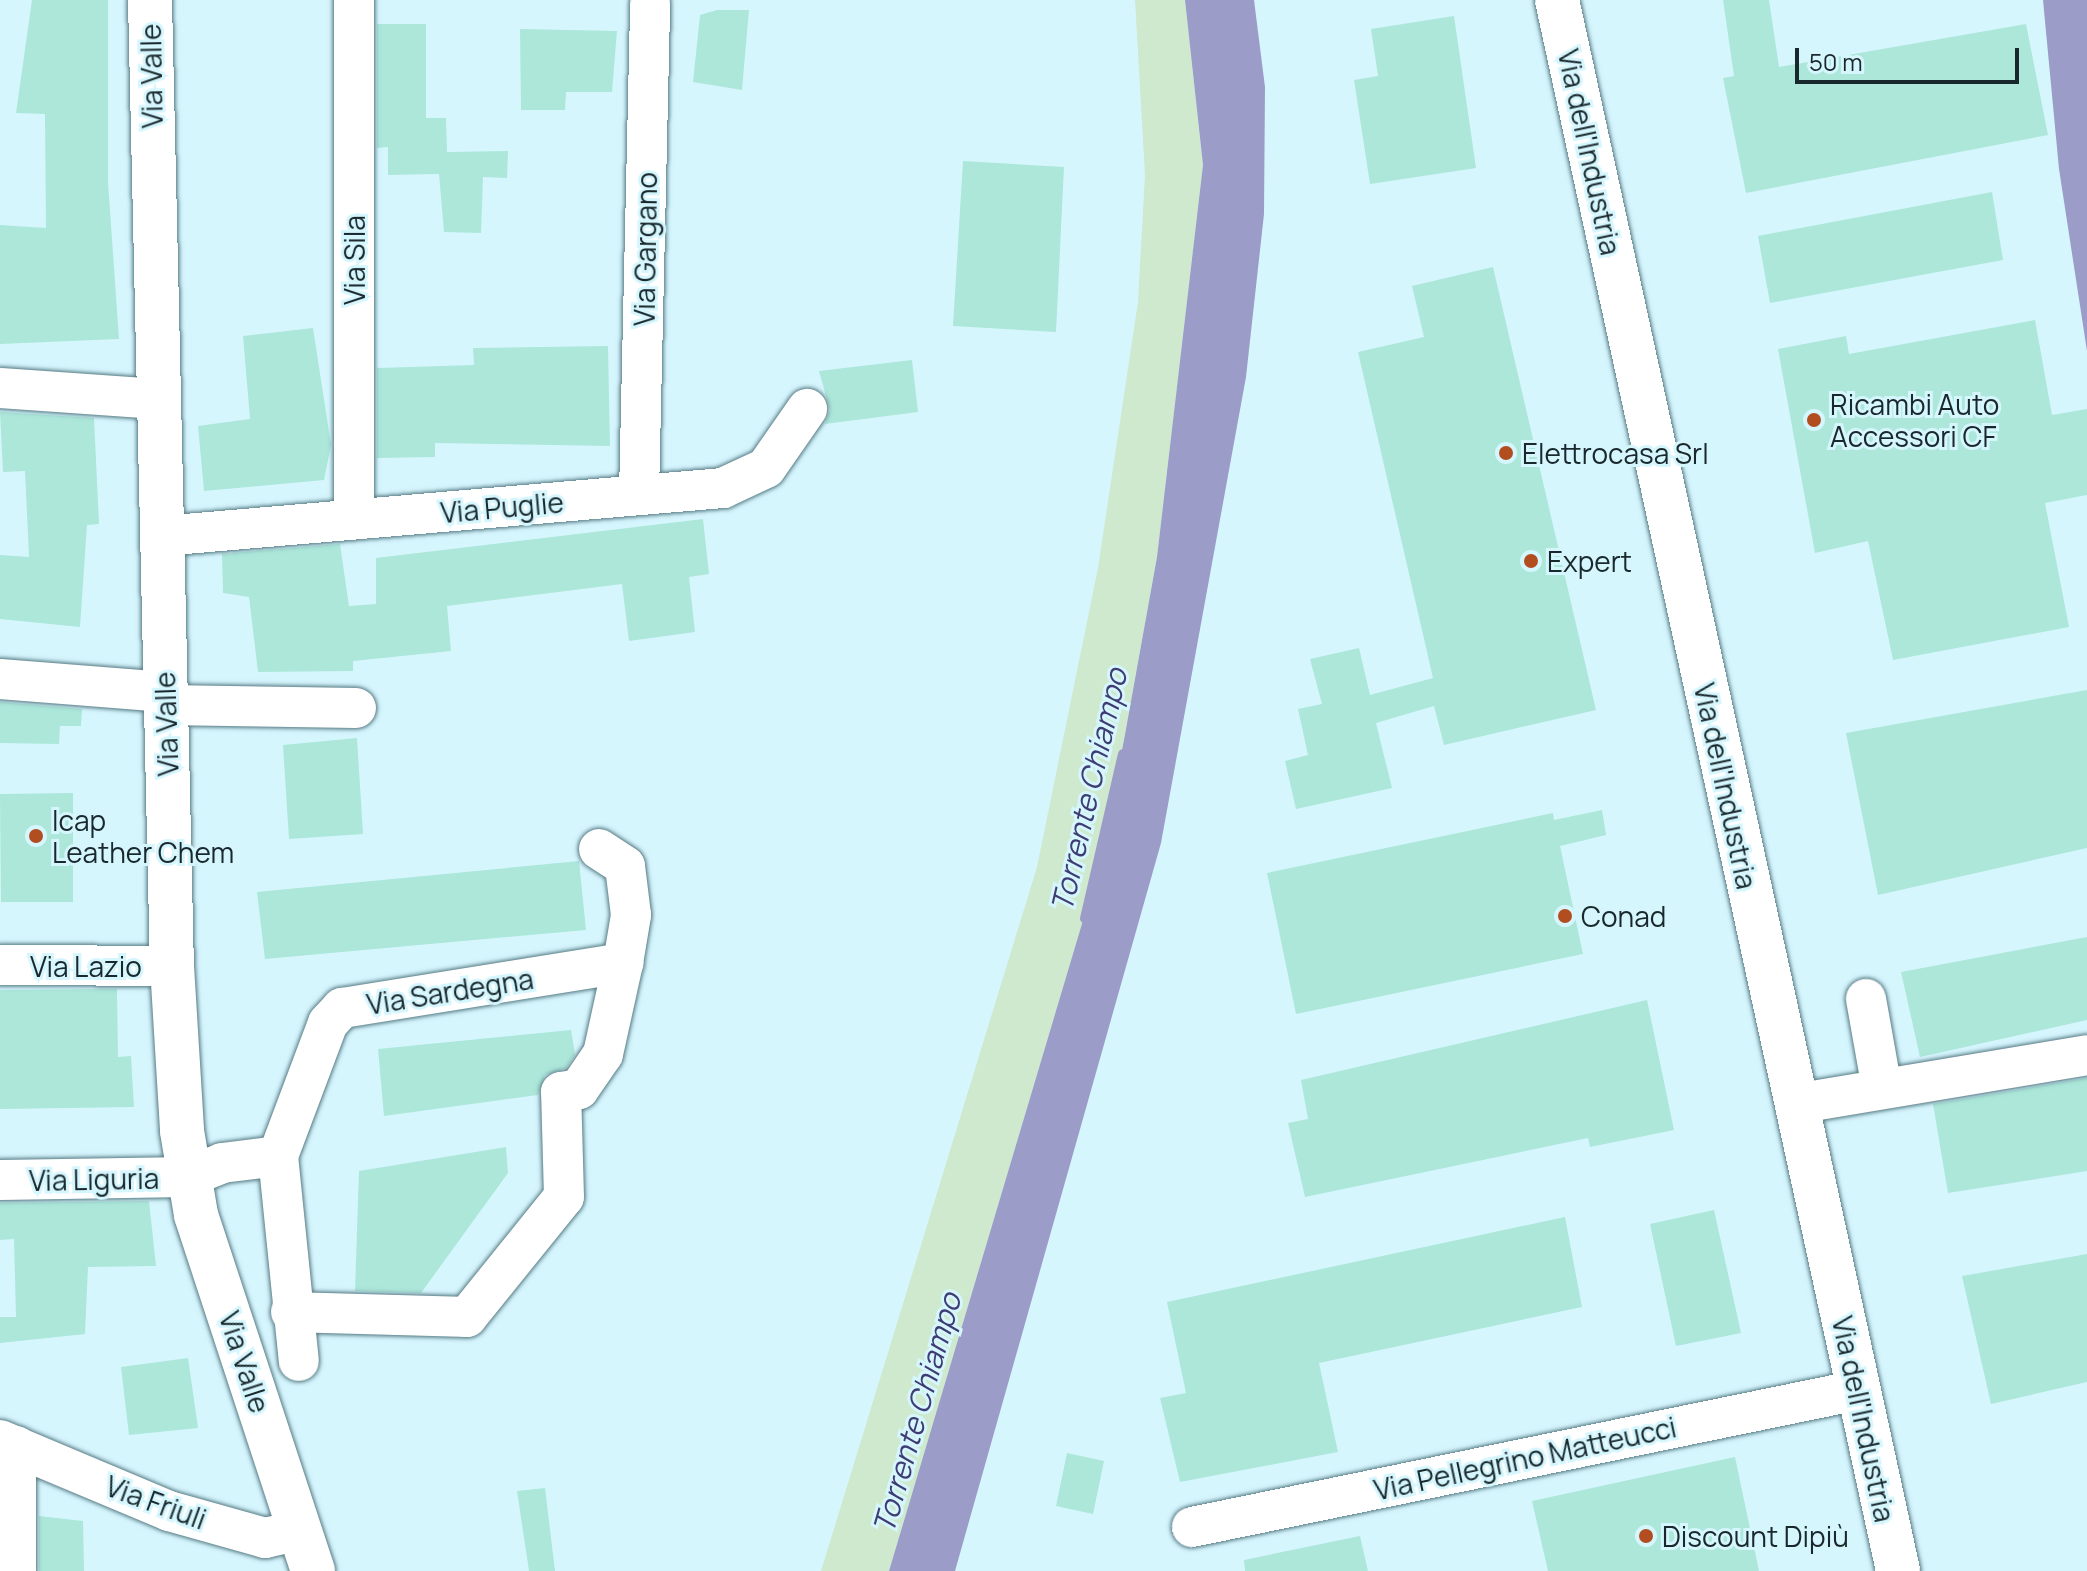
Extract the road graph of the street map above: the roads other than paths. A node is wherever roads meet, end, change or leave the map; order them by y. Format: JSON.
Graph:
{"nodes":[{"id":1,"x":150,"y":0,"type":"edge"},
{"id":2,"x":354,"y":0,"type":"edge"},
{"id":3,"x":1557,"y":0,"type":"edge"},
{"id":4,"x":650,"y":4,"type":"dead end"},
{"id":5,"x":0,"y":388,"type":"edge"},
{"id":6,"x":156,"y":399,"type":"junction"},
{"id":7,"x":807,"y":409,"type":"dead end"},
{"id":8,"x":639,"y":495,"type":"junction"},
{"id":9,"x":354,"y":519,"type":"junction"},
{"id":10,"x":162,"y":536,"type":"junction"},
{"id":11,"x":0,"y":679,"type":"edge"},
{"id":12,"x":165,"y":698,"type":"junction"},
{"id":13,"x":356,"y":708,"type":"dead end"},
{"id":14,"x":599,"y":849,"type":"dead end"},
{"id":15,"x":623,"y":963,"type":"junction"},
{"id":16,"x":0,"y":965,"type":"edge"},
{"id":17,"x":172,"y":966,"type":"junction"},
{"id":18,"x":1866,"y":999,"type":"dead end"},
{"id":19,"x":2087,"y":1055,"type":"edge"},
{"id":20,"x":1882,"y":1089,"type":"junction"},
{"id":21,"x":1795,"y":1104,"type":"junction"},
{"id":22,"x":278,"y":1156,"type":"junction"},
{"id":23,"x":188,"y":1177,"type":"junction"},
{"id":24,"x":0,"y":1180,"type":"edge"},
{"id":25,"x":291,"y":1312,"type":"junction"},
{"id":26,"x":299,"y":1361,"type":"dead end"},
{"id":27,"x":1858,"y":1390,"type":"junction"},
{"id":28,"x":8,"y":1443,"type":"edge"},
{"id":29,"x":1192,"y":1527,"type":"dead end"},
{"id":30,"x":300,"y":1530,"type":"junction"},
{"id":31,"x":16,"y":1571,"type":"edge"},
{"id":32,"x":313,"y":1571,"type":"edge"},
{"id":33,"x":1898,"y":1571,"type":"edge"}],
"edges":[{"from":1,"to":6,"type":"main road","name":"Via Valle"},
{"from":2,"to":9,"type":"street","name":"Via Sila"},
{"from":3,"to":21,"type":"main road","name":"Via dell'Industria"},
{"from":4,"to":8,"type":"street","name":"Via Gargano"},
{"from":5,"to":6,"type":"street"},
{"from":6,"to":10,"type":"main road","name":"Via Valle"},
{"from":7,"to":8,"type":"street","name":"Via Puglie"},
{"from":8,"to":9,"type":"street","name":"Via Puglie"},
{"from":9,"to":10,"type":"street","name":"Via Puglie"},
{"from":10,"to":12,"type":"main road","name":"Via Valle"},
{"from":11,"to":12,"type":"street"},
{"from":12,"to":13,"type":"street"},
{"from":12,"to":17,"type":"main road","name":"Via Valle"},
{"from":14,"to":15,"type":"street"},
{"from":15,"to":22,"type":"street","name":"Via Sardegna"},
{"from":15,"to":25,"type":"street"},
{"from":16,"to":17,"type":"street","name":"Via Lazio"},
{"from":17,"to":23,"type":"main road","name":"Via Valle"},
{"from":18,"to":20,"type":"street"},
{"from":19,"to":20,"type":"street"},
{"from":20,"to":21,"type":"street"},
{"from":21,"to":27,"type":"main road","name":"Via dell'Industria"},
{"from":22,"to":23,"type":"street"},
{"from":22,"to":25,"type":"street","name":"Via Sardegna"},
{"from":23,"to":24,"type":"street","name":"Via Liguria"},
{"from":23,"to":30,"type":"main road","name":"Via Valle"},
{"from":25,"to":26,"type":"street","name":"Via Sardegna"},
{"from":27,"to":29,"type":"street","name":"Via Pellegrino Matteucci"},
{"from":27,"to":33,"type":"main road","name":"Via dell'Industria"},
{"from":28,"to":30,"type":"street","name":"Via Friuli"},
{"from":28,"to":31,"type":"street","name":"Via Friuli"},
{"from":30,"to":32,"type":"main road","name":"Via Valle"}]}
